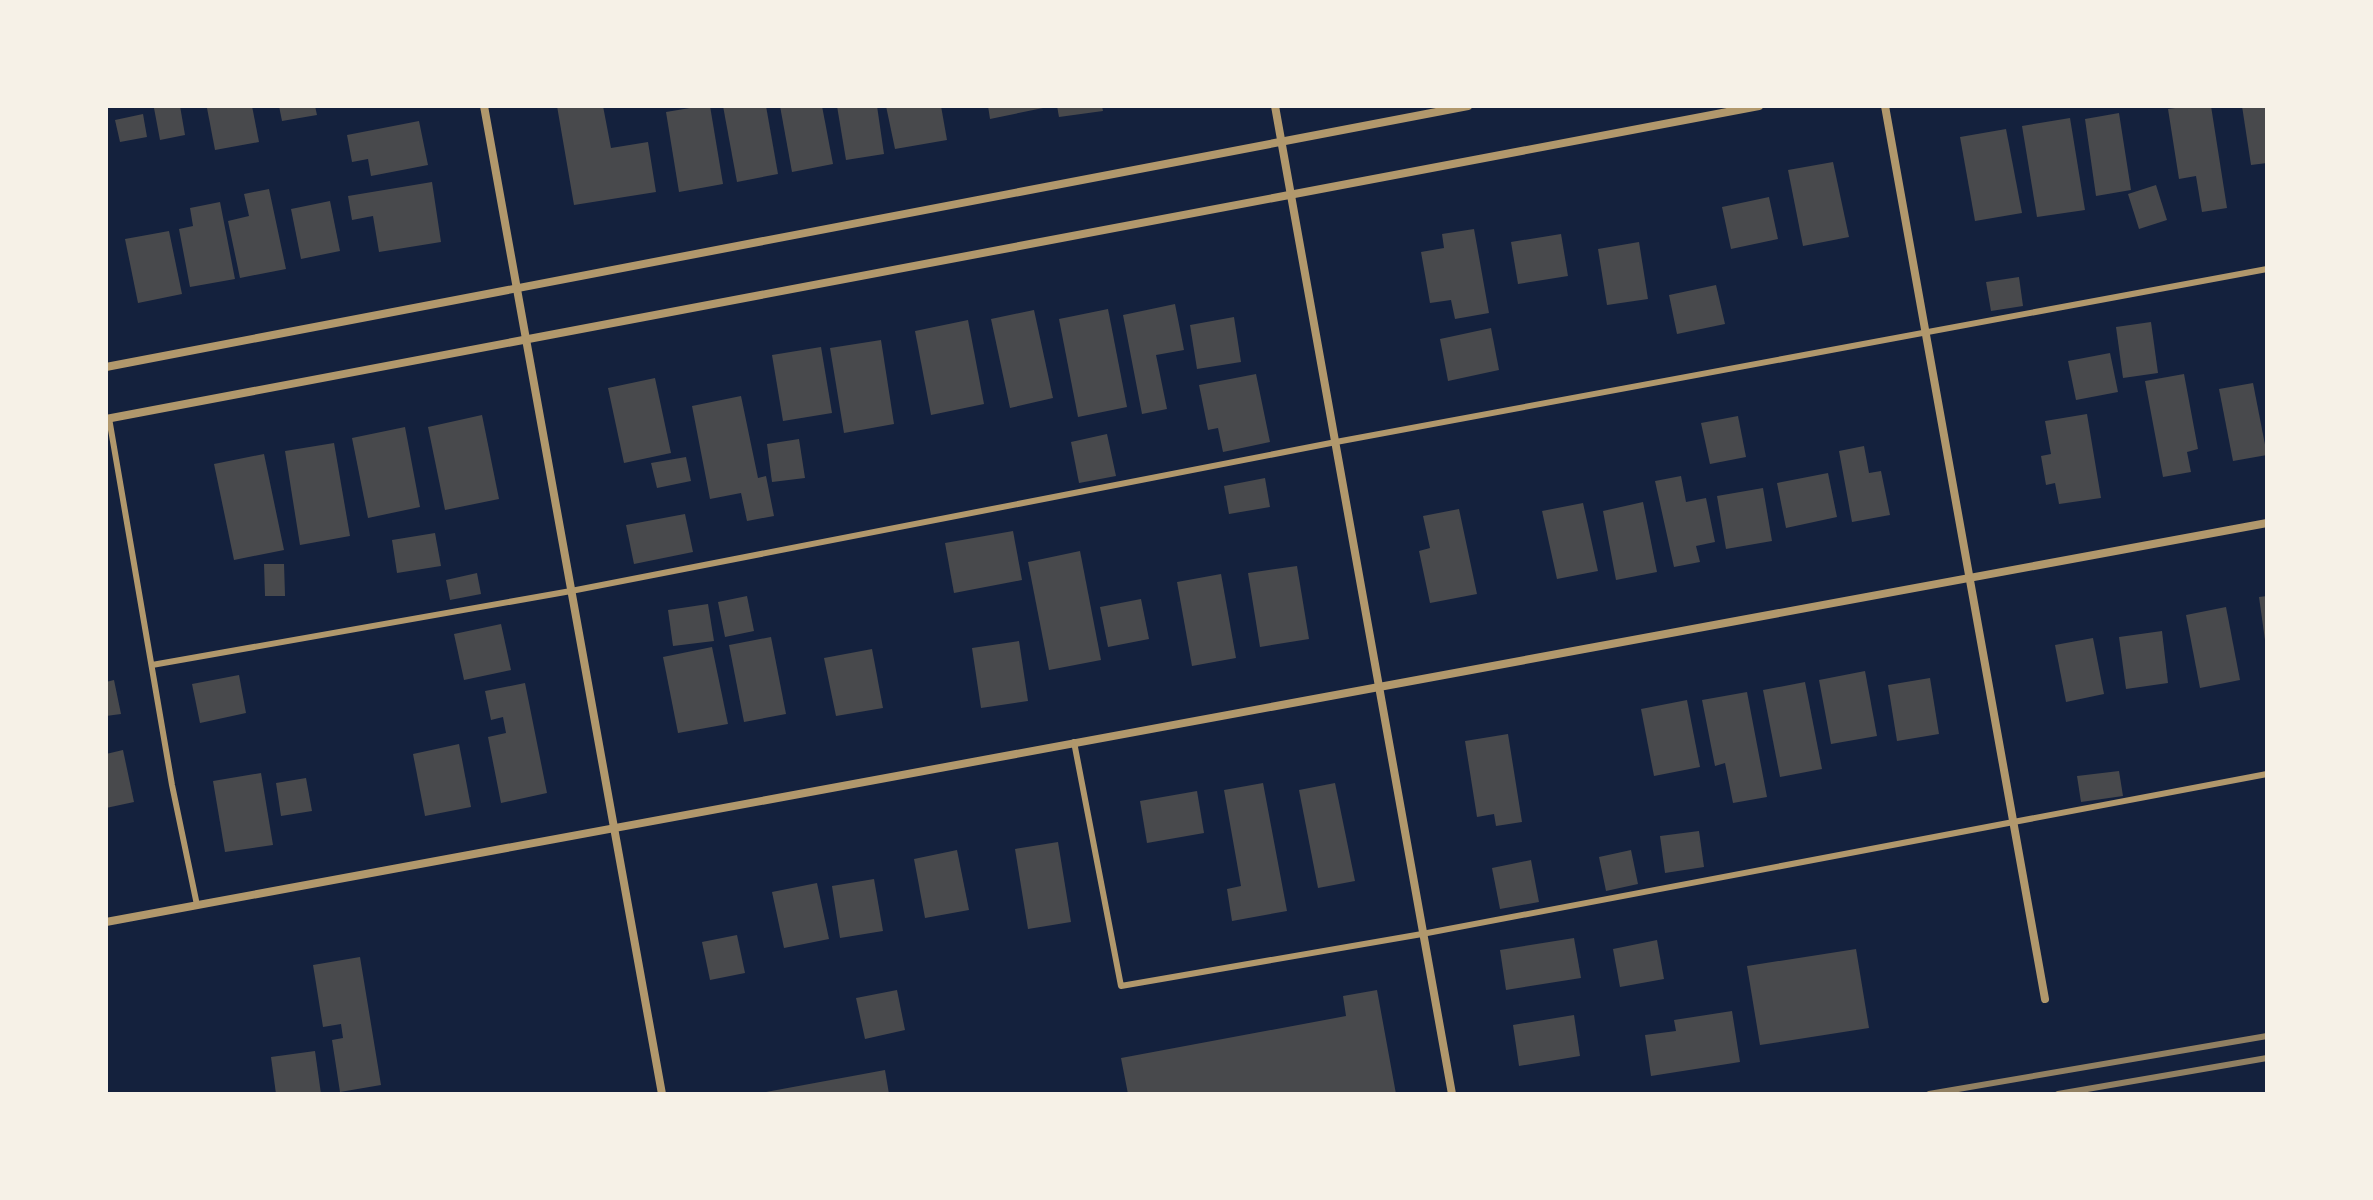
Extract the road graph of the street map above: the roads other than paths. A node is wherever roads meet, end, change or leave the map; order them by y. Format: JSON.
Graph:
{"nodes":[{"id":1,"x":484,"y":106,"type":"edge"},
{"id":2,"x":1275,"y":106,"type":"edge"},
{"id":3,"x":1468,"y":106,"type":"edge"},
{"id":4,"x":1759,"y":106,"type":"edge"},
{"id":5,"x":1885,"y":106,"type":"edge"},
{"id":6,"x":1281,"y":141,"type":"junction"},
{"id":7,"x":1290,"y":194,"type":"junction"},
{"id":8,"x":2267,"y":269,"type":"edge"},
{"id":9,"x":517,"y":289,"type":"junction"},
{"id":10,"x":1926,"y":332,"type":"junction"},
{"id":11,"x":526,"y":339,"type":"junction"},
{"id":12,"x":106,"y":367,"type":"edge"},
{"id":13,"x":108,"y":418,"type":"edge"},
{"id":14,"x":1336,"y":442,"type":"junction"},
{"id":15,"x":2267,"y":523,"type":"edge"},
{"id":16,"x":1969,"y":577,"type":"junction"},
{"id":17,"x":571,"y":591,"type":"junction"},
{"id":18,"x":152,"y":665,"type":"junction"},
{"id":19,"x":1379,"y":686,"type":"junction"},
{"id":20,"x":1074,"y":742,"type":"junction"},
{"id":21,"x":2267,"y":774,"type":"edge"},
{"id":22,"x":2013,"y":821,"type":"junction"},
{"id":23,"x":613,"y":828,"type":"junction"},
{"id":24,"x":197,"y":905,"type":"junction"},
{"id":25,"x":106,"y":922,"type":"edge"},
{"id":26,"x":1422,"y":934,"type":"junction"},
{"id":27,"x":2045,"y":999,"type":"dead end"},
{"id":28,"x":662,"y":1094,"type":"edge"},
{"id":29,"x":1452,"y":1094,"type":"edge"}],
"edges":[{"from":1,"to":9,"type":"street"},
{"from":2,"to":6,"type":"street"},
{"from":3,"to":6,"type":"street"},
{"from":4,"to":7,"type":"street"},
{"from":5,"to":10,"type":"street"},
{"from":6,"to":7,"type":"street"},
{"from":6,"to":9,"type":"street"},
{"from":7,"to":11,"type":"street"},
{"from":7,"to":14,"type":"street"},
{"from":8,"to":10,"type":"lane"},
{"from":9,"to":11,"type":"street"},
{"from":9,"to":12,"type":"street"},
{"from":10,"to":14,"type":"lane"},
{"from":10,"to":16,"type":"street"},
{"from":11,"to":13,"type":"street"},
{"from":11,"to":17,"type":"street"},
{"from":13,"to":18,"type":"lane"},
{"from":14,"to":17,"type":"lane"},
{"from":14,"to":19,"type":"street"},
{"from":15,"to":16,"type":"street"},
{"from":16,"to":19,"type":"street"},
{"from":16,"to":22,"type":"street"},
{"from":17,"to":18,"type":"lane"},
{"from":17,"to":23,"type":"street"},
{"from":18,"to":24,"type":"lane"},
{"from":19,"to":20,"type":"street"},
{"from":19,"to":26,"type":"street"},
{"from":20,"to":23,"type":"street"},
{"from":20,"to":26,"type":"lane"},
{"from":21,"to":22,"type":"lane"},
{"from":22,"to":26,"type":"lane"},
{"from":22,"to":27,"type":"street"},
{"from":23,"to":24,"type":"street"},
{"from":23,"to":28,"type":"street"},
{"from":24,"to":25,"type":"street"},
{"from":26,"to":29,"type":"street"}]}
